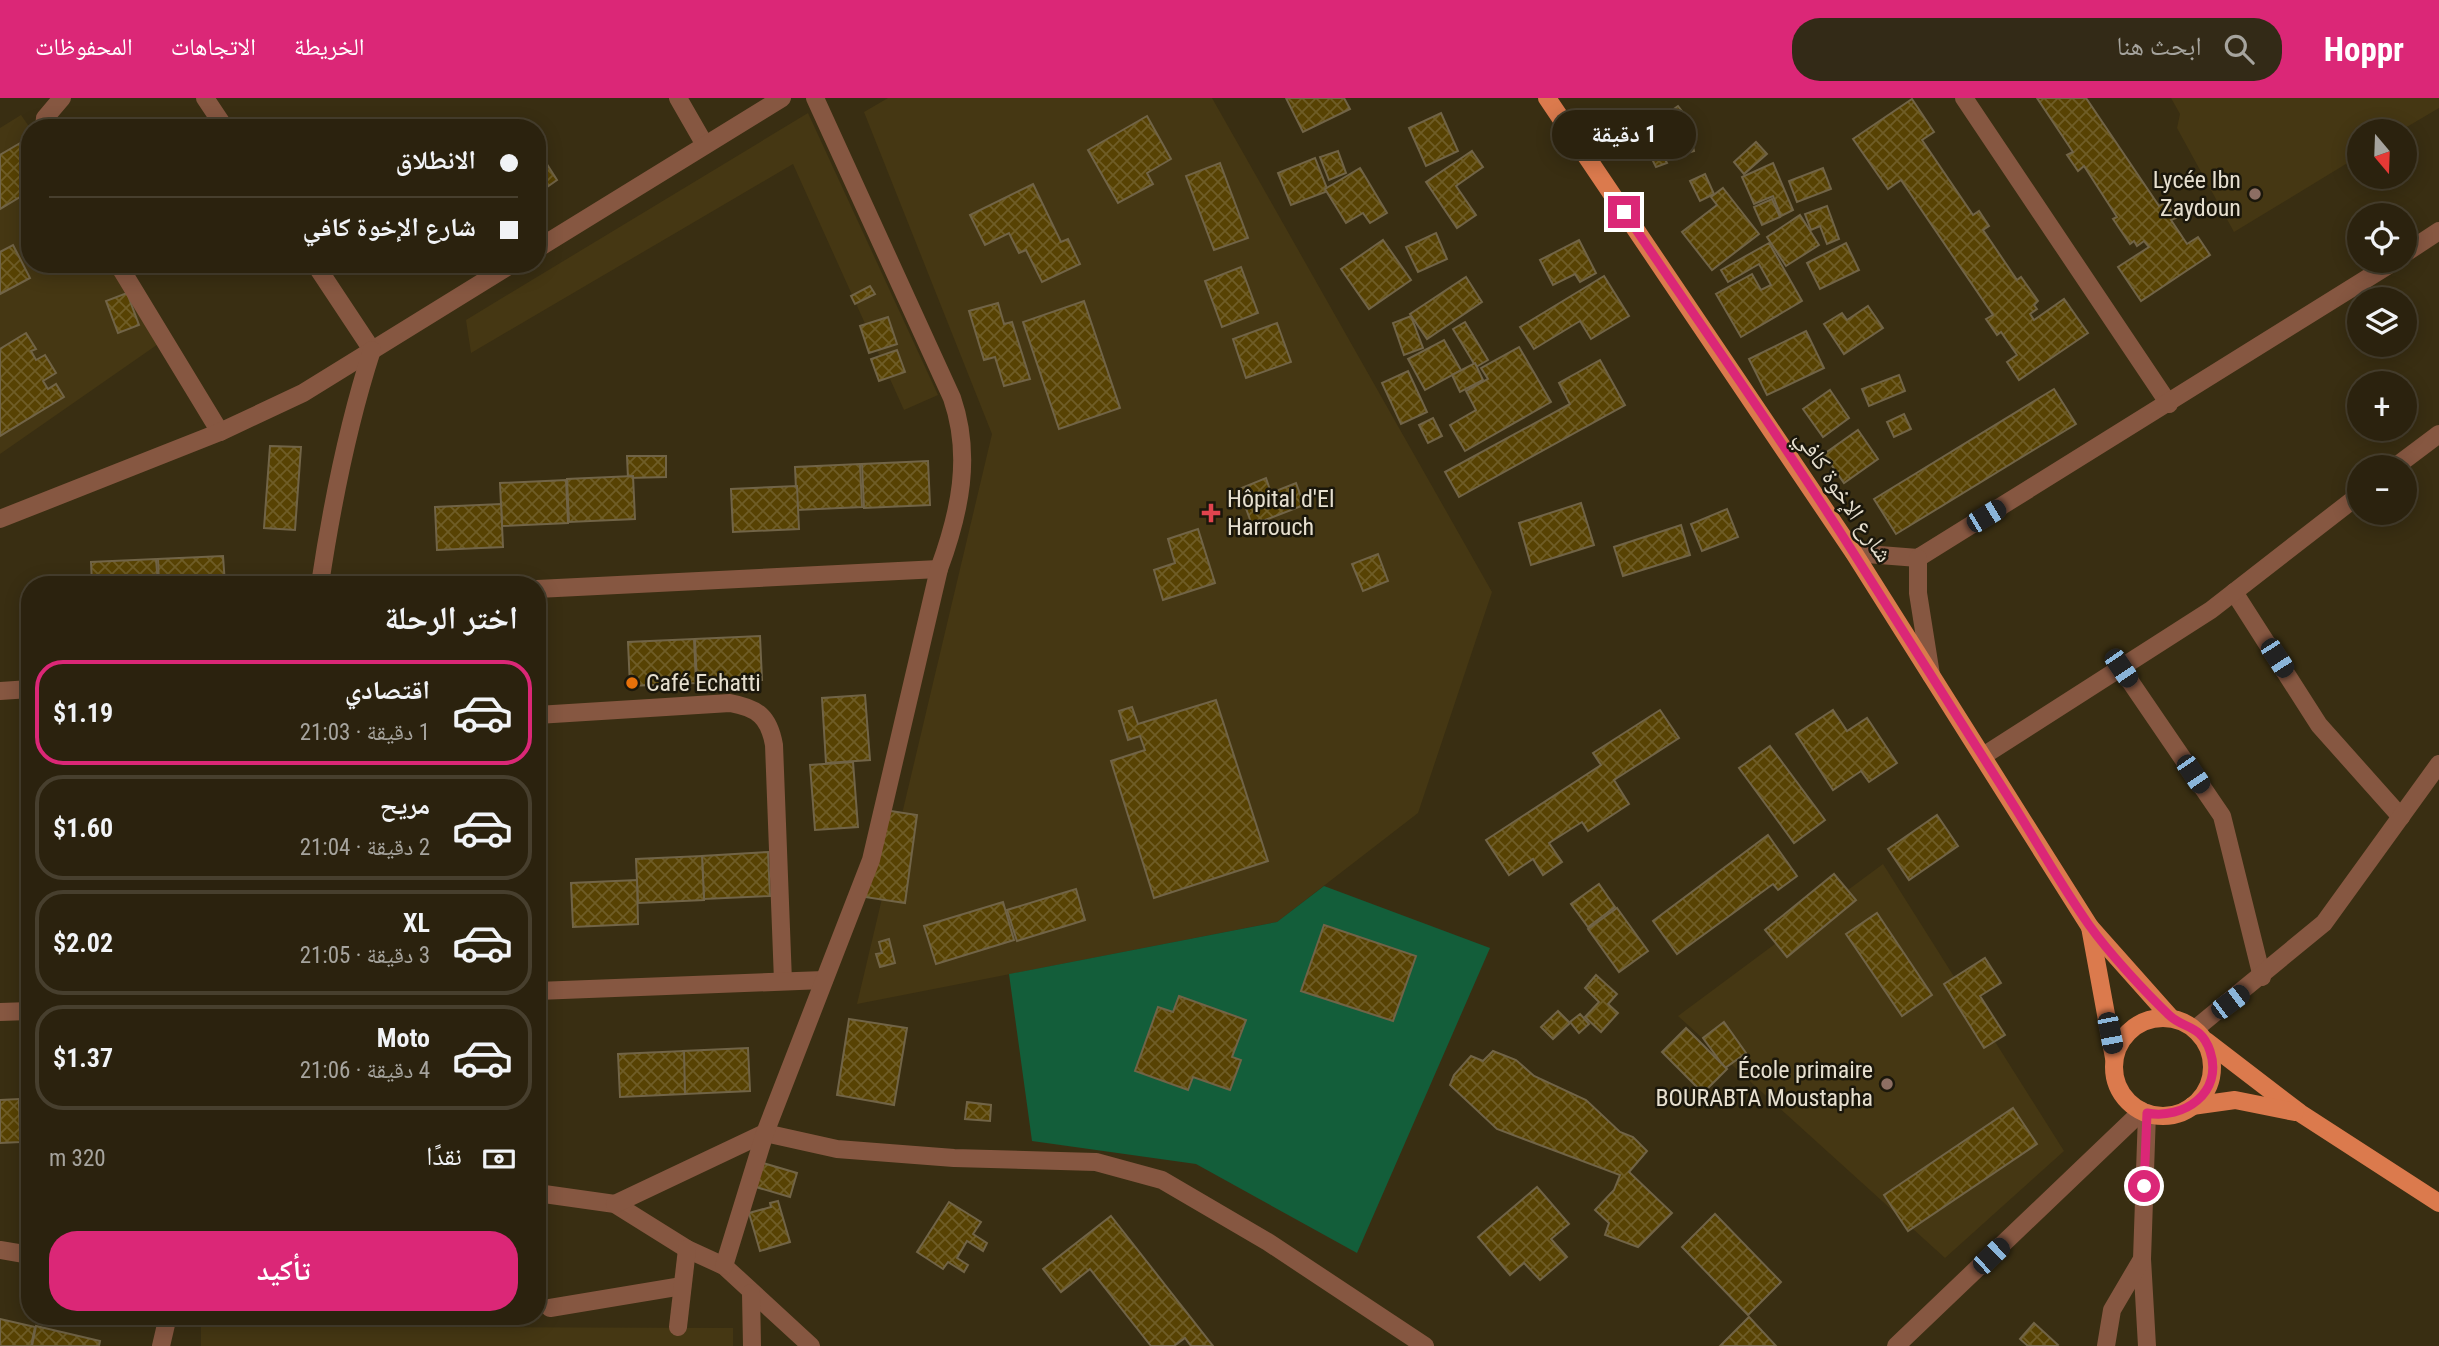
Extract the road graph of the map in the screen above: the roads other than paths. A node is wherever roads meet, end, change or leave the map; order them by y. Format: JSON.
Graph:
{"nodes":[{"id":1,"x":62,"y":98,"type":"edge"},
{"id":2,"x":205,"y":98,"type":"edge"},
{"id":3,"x":678,"y":98,"type":"edge"},
{"id":4,"x":782,"y":98,"type":"edge"},
{"id":5,"x":815,"y":98,"type":"edge"},
{"id":6,"x":1548,"y":98,"type":"edge"},
{"id":7,"x":1964,"y":98,"type":"edge"},
{"id":8,"x":46,"y":119,"type":"edge"},
{"id":9,"x":219,"y":119,"type":"edge"},
{"id":10,"x":705,"y":145,"type":"junction"},
{"id":11,"x":2439,"y":231,"type":"edge"},
{"id":12,"x":546,"y":242,"type":"edge"},
{"id":13,"x":2417,"y":245,"type":"edge"},
{"id":14,"x":123,"y":273,"type":"edge"},
{"id":15,"x":321,"y":273,"type":"edge"},
{"id":16,"x":497,"y":273,"type":"edge"},
{"id":17,"x":2376,"y":273,"type":"edge"},
{"id":18,"x":372,"y":350,"type":"junction"},
{"id":19,"x":2169,"y":404,"type":"junction"},
{"id":20,"x":220,"y":432,"type":"junction"},
{"id":21,"x":2439,"y":434,"type":"edge"},
{"id":22,"x":2411,"y":455,"type":"edge"},
{"id":23,"x":2347,"y":504,"type":"edge"},
{"id":24,"x":0,"y":519,"type":"edge"},
{"id":25,"x":1918,"y":558,"type":"junction"},
{"id":26,"x":1858,"y":559,"type":"junction"},
{"id":27,"x":939,"y":569,"type":"junction"},
{"id":28,"x":321,"y":576,"type":"edge"},
{"id":29,"x":546,"y":589,"type":"edge"},
{"id":30,"x":2234,"y":592,"type":"junction"},
{"id":31,"x":2121,"y":668,"type":"junction"},
{"id":32,"x":1931,"y":675,"type":"junction"},
{"id":33,"x":21,"y":690,"type":"edge"},
{"id":34,"x":0,"y":691,"type":"edge"},
{"id":35,"x":546,"y":714,"type":"edge"},
{"id":36,"x":1983,"y":756,"type":"junction"},
{"id":37,"x":2439,"y":764,"type":"edge"},
{"id":38,"x":2401,"y":817,"type":"junction"},
{"id":39,"x":2090,"y":927,"type":"junction"},
{"id":40,"x":2262,"y":976,"type":"junction"},
{"id":41,"x":824,"y":979,"type":"junction"},
{"id":42,"x":783,"y":981,"type":"junction"},
{"id":43,"x":546,"y":991,"type":"edge"},
{"id":44,"x":21,"y":1011,"type":"edge"},
{"id":45,"x":0,"y":1012,"type":"edge"},
{"id":46,"x":2171,"y":1018,"type":"junction"},
{"id":47,"x":2199,"y":1034,"type":"junction"},
{"id":48,"x":2115,"y":1059,"type":"junction"},
{"id":49,"x":2192,"y":1107,"type":"junction"},
{"id":50,"x":2145,"y":1112,"type":"junction"},
{"id":51,"x":2300,"y":1113,"type":"junction"},
{"id":52,"x":765,"y":1133,"type":"junction"},
{"id":53,"x":546,"y":1194,"type":"edge"},
{"id":54,"x":2439,"y":1203,"type":"edge"},
{"id":55,"x":615,"y":1204,"type":"junction"},
{"id":56,"x":687,"y":1249,"type":"junction"},
{"id":57,"x":0,"y":1250,"type":"edge"},
{"id":58,"x":21,"y":1254,"type":"edge"},
{"id":59,"x":2142,"y":1259,"type":"junction"},
{"id":60,"x":724,"y":1266,"type":"junction"},
{"id":61,"x":682,"y":1286,"type":"junction"},
{"id":62,"x":751,"y":1293,"type":"junction"},
{"id":63,"x":550,"y":1308,"type":"dead end"},
{"id":64,"x":166,"y":1325,"type":"edge"},
{"id":65,"x":678,"y":1327,"type":"dead end"},
{"id":66,"x":161,"y":1346,"type":"edge"},
{"id":67,"x":752,"y":1346,"type":"edge"},
{"id":68,"x":811,"y":1346,"type":"edge"},
{"id":69,"x":1425,"y":1346,"type":"edge"},
{"id":70,"x":1896,"y":1346,"type":"edge"},
{"id":71,"x":2106,"y":1346,"type":"edge"},
{"id":72,"x":2147,"y":1346,"type":"edge"}],
"edges":[{"from":1,"to":8,"type":"street"},
{"from":2,"to":9,"type":"street"},
{"from":3,"to":10,"type":"street"},
{"from":4,"to":10,"type":"street"},
{"from":5,"to":27,"type":"street"},
{"from":6,"to":26,"type":"main road","name":"شارع الإخوة كافي"},
{"from":7,"to":19,"type":"street"},
{"from":10,"to":12,"type":"street"},
{"from":11,"to":13,"type":"street"},
{"from":14,"to":20,"type":"street"},
{"from":15,"to":18,"type":"street"},
{"from":16,"to":18,"type":"street"},
{"from":17,"to":19,"type":"street"},
{"from":18,"to":20,"type":"street"},
{"from":18,"to":28,"type":"street"},
{"from":19,"to":25,"type":"street"},
{"from":20,"to":24,"type":"street"},
{"from":21,"to":22,"type":"street"},
{"from":23,"to":30,"type":"street"},
{"from":25,"to":26,"type":"street"},
{"from":25,"to":32,"type":"street"},
{"from":26,"to":32,"type":"main road","name":"شارع الإخوة كافي"},
{"from":27,"to":29,"type":"street"},
{"from":27,"to":41,"type":"street"},
{"from":30,"to":31,"type":"street"},
{"from":30,"to":38,"type":"street"},
{"from":31,"to":36,"type":"street"},
{"from":31,"to":40,"type":"street"},
{"from":32,"to":36,"type":"main road","name":"شارع الإخوة كافي"},
{"from":33,"to":34,"type":"street"},
{"from":35,"to":42,"type":"street"},
{"from":36,"to":39,"type":"main road","name":"شارع الإخوة كافي"},
{"from":37,"to":38,"type":"street"},
{"from":38,"to":40,"type":"street"},
{"from":39,"to":46,"type":"main road"},
{"from":39,"to":48,"type":"main road"},
{"from":40,"to":47,"type":"street"},
{"from":41,"to":42,"type":"street"},
{"from":41,"to":52,"type":"street"},
{"from":42,"to":43,"type":"street"},
{"from":44,"to":45,"type":"street"},
{"from":46,"to":47,"type":"main road"},
{"from":46,"to":48,"type":"main road"},
{"from":47,"to":49,"type":"main road"},
{"from":47,"to":51,"type":"main road"},
{"from":48,"to":50,"type":"main road"},
{"from":49,"to":50,"type":"main road"},
{"from":49,"to":51,"type":"main road"},
{"from":50,"to":59,"type":"street"},
{"from":50,"to":70,"type":"street"},
{"from":51,"to":54,"type":"main road"},
{"from":52,"to":55,"type":"street"},
{"from":52,"to":60,"type":"street"},
{"from":52,"to":69,"type":"street"},
{"from":53,"to":55,"type":"street"},
{"from":55,"to":56,"type":"street"},
{"from":56,"to":60,"type":"street"},
{"from":56,"to":61,"type":"street"},
{"from":57,"to":58,"type":"street"},
{"from":59,"to":71,"type":"street"},
{"from":59,"to":72,"type":"street"},
{"from":60,"to":62,"type":"street"},
{"from":61,"to":63,"type":"street"},
{"from":61,"to":65,"type":"street"},
{"from":62,"to":67,"type":"street"},
{"from":62,"to":68,"type":"street"},
{"from":64,"to":66,"type":"street"}]}
